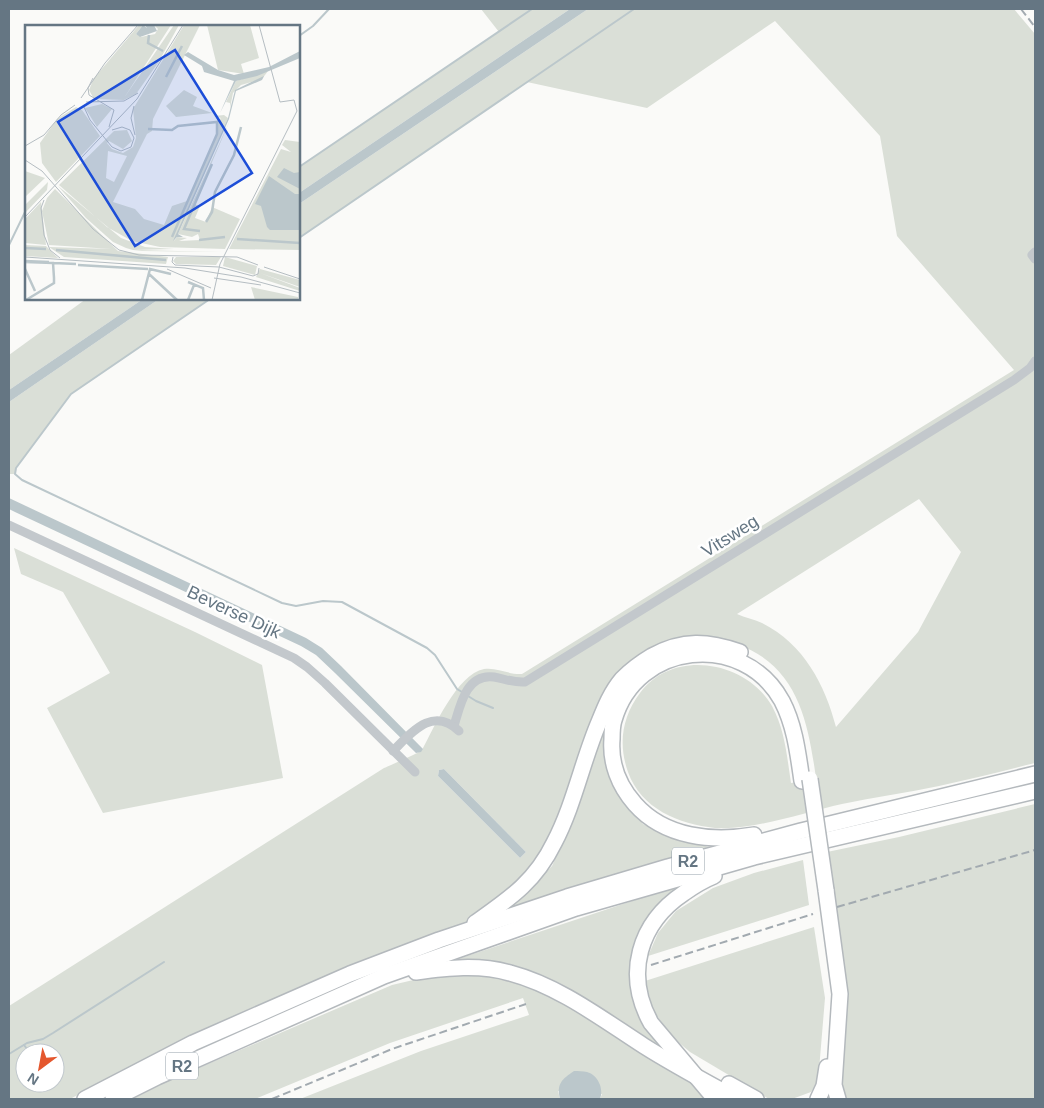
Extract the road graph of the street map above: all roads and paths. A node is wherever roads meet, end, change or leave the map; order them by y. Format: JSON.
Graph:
{"nodes":[{"id":1,"x":1035,"y":252,"type":"edge"},
{"id":2,"x":1035,"y":259,"type":"edge"},
{"id":3,"x":1035,"y":361,"type":"edge"},
{"id":4,"x":9,"y":525,"type":"edge"},
{"id":5,"x":393,"y":750,"type":"junction"},
{"id":6,"x":415,"y":772,"type":"dead end"},
{"id":7,"x":1035,"y":774,"type":"edge"},
{"id":8,"x":806,"y":780,"type":"junction"},
{"id":9,"x":1035,"y":790,"type":"edge"},
{"id":10,"x":942,"y":797,"type":"junction"},
{"id":11,"x":832,"y":838,"type":"junction"},
{"id":12,"x":822,"y":891,"type":"junction"},
{"id":13,"x":439,"y":940,"type":"junction"},
{"id":14,"x":384,"y":976,"type":"junction"},
{"id":15,"x":678,"y":1055,"type":"junction"},
{"id":16,"x":696,"y":1077,"type":"junction"},
{"id":17,"x":85,"y":1099,"type":"edge"},
{"id":18,"x":113,"y":1099,"type":"edge"},
{"id":19,"x":715,"y":1099,"type":"edge"},
{"id":20,"x":737,"y":1099,"type":"edge"},
{"id":21,"x":756,"y":1099,"type":"edge"},
{"id":22,"x":818,"y":1099,"type":"edge"},
{"id":23,"x":838,"y":1099,"type":"edge"}],
"edges":[{"from":1,"to":2,"type":"street"},
{"from":3,"to":5,"type":"street","name":"Vitsweg"},
{"from":4,"to":5,"type":"street","name":"Beverse Dijk"},
{"from":5,"to":6,"type":"street","name":"Beverse Dijk"},
{"from":7,"to":10,"type":"highway","number":"R2"},
{"from":8,"to":10,"type":"highway"},
{"from":8,"to":12,"type":"highway","bridge":true},
{"from":8,"to":13,"type":"highway"},
{"from":9,"to":11,"type":"highway","number":"R2"},
{"from":10,"to":13,"type":"highway","number":"R2"},
{"from":11,"to":14,"type":"highway","number":"R2"},
{"from":11,"to":15,"type":"highway"},
{"from":12,"to":22,"type":"highway"},
{"from":12,"to":23,"type":"highway"},
{"from":13,"to":17,"type":"highway","number":"R2"},
{"from":14,"to":16,"type":"highway"},
{"from":14,"to":18,"type":"highway","number":"R2"},
{"from":15,"to":16,"type":"highway"},
{"from":15,"to":21,"type":"highway"},
{"from":16,"to":19,"type":"highway"},
{"from":16,"to":20,"type":"highway"}]}
